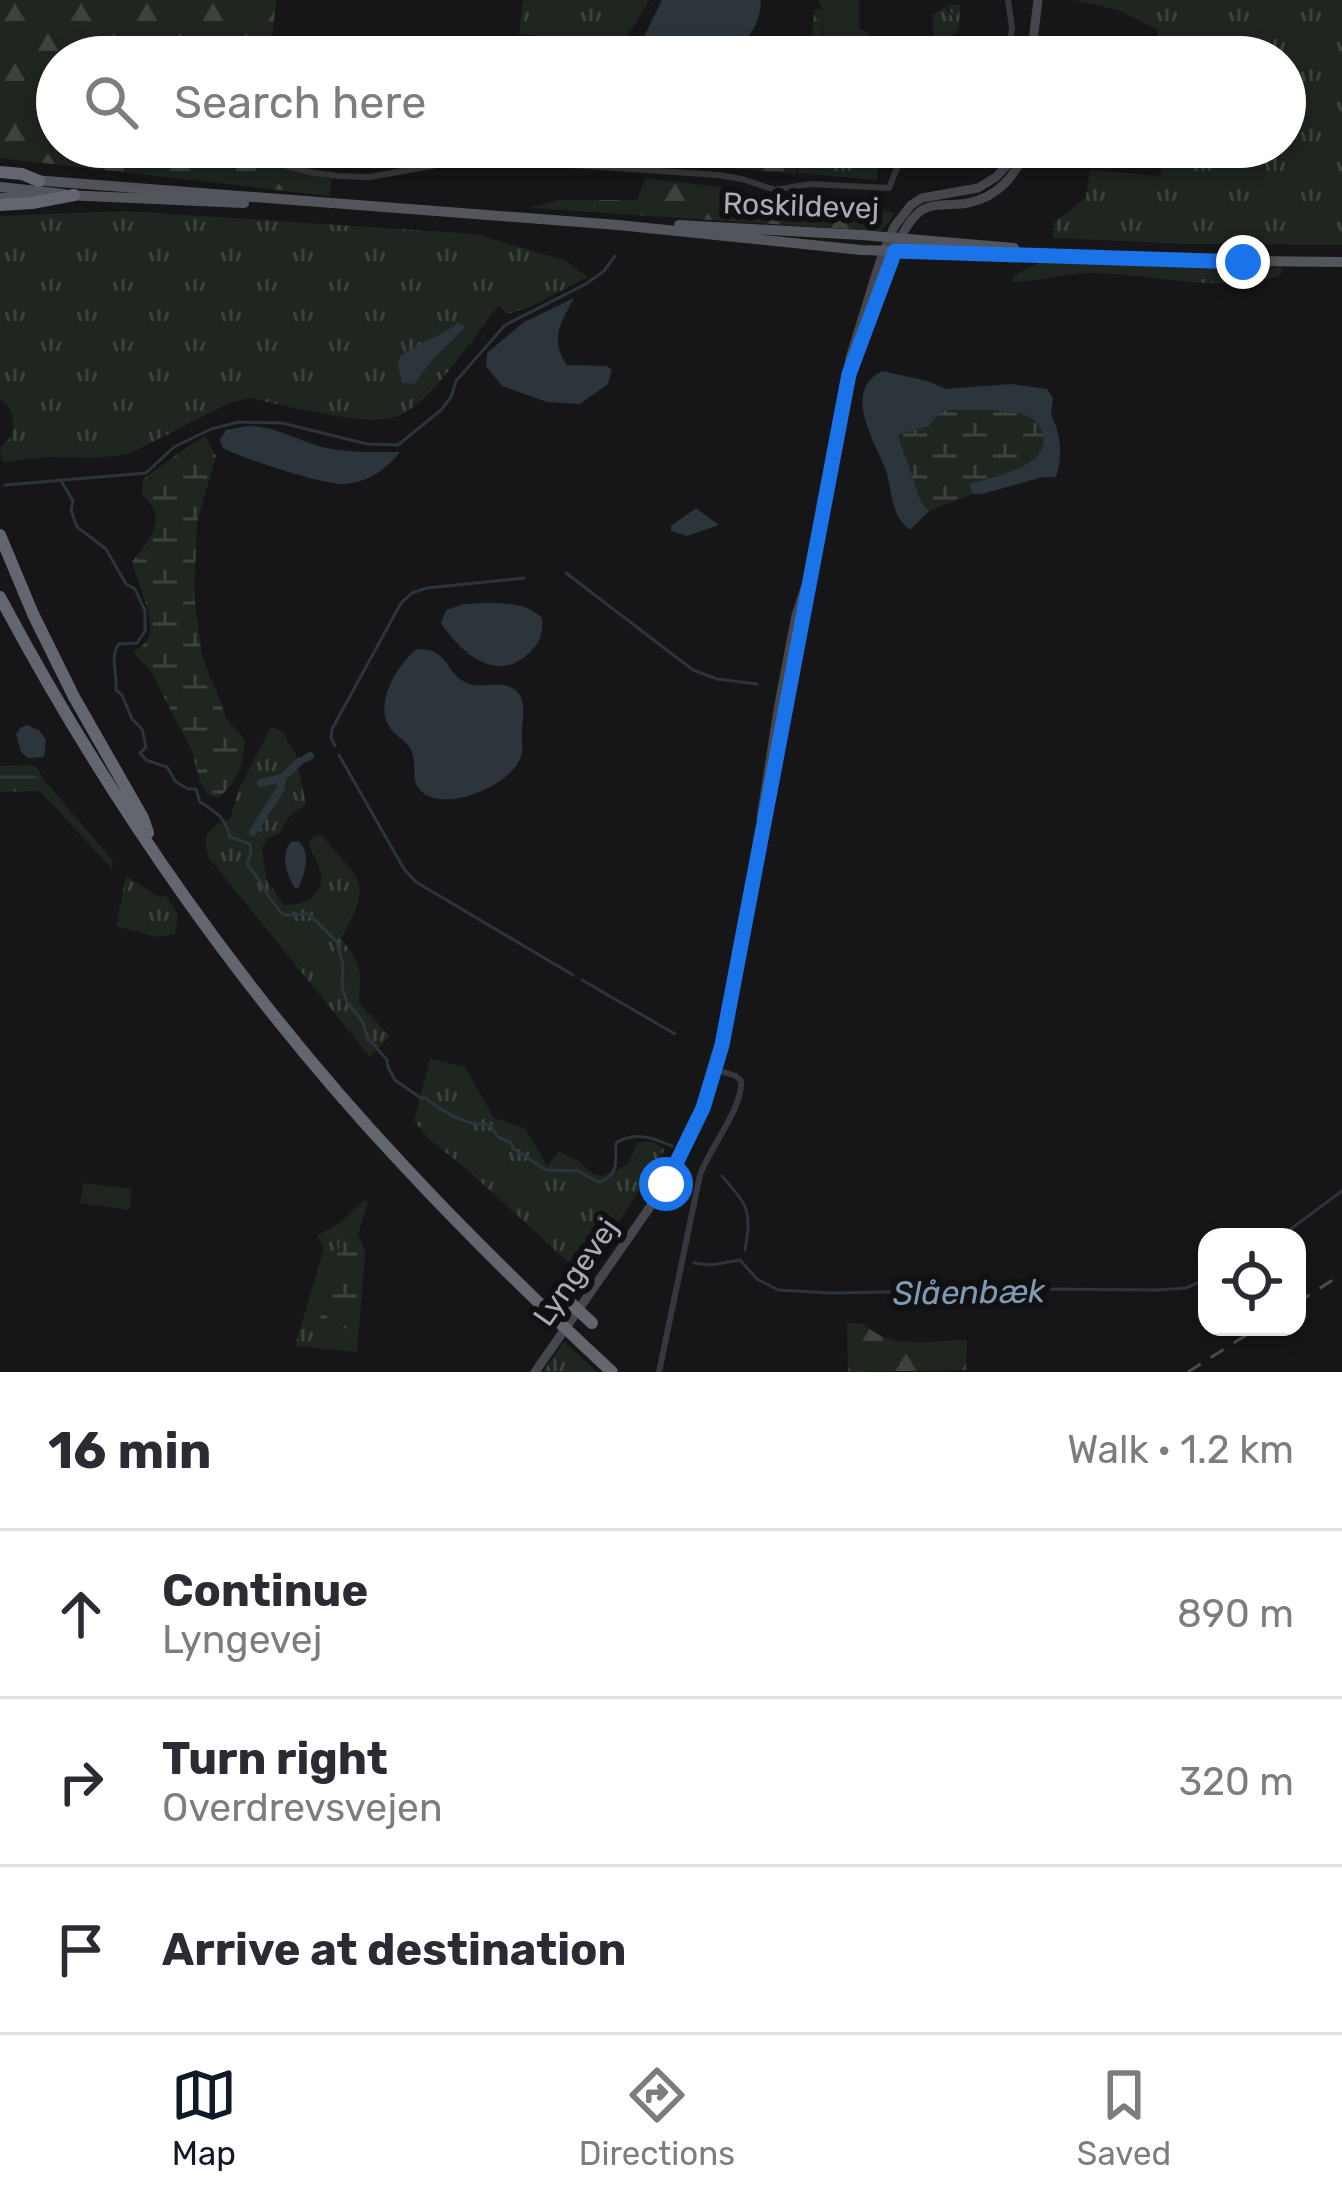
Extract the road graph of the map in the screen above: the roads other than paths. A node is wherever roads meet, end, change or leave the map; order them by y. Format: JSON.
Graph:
{"nodes":[{"id":1,"x":1008,"y":0,"type":"edge"},
{"id":2,"x":1038,"y":0,"type":"edge"},
{"id":3,"x":1011,"y":36,"type":"edge"},
{"id":4,"x":1034,"y":36,"type":"edge"},
{"id":5,"x":294,"y":168,"type":"edge"},
{"id":6,"x":420,"y":168,"type":"edge"},
{"id":7,"x":609,"y":168,"type":"edge"},
{"id":8,"x":897,"y":168,"type":"edge"},
{"id":9,"x":1004,"y":168,"type":"edge"},
{"id":10,"x":1016,"y":168,"type":"edge"},
{"id":11,"x":0,"y":175,"type":"edge"},
{"id":12,"x":39,"y":181,"type":"joint"},
{"id":13,"x":0,"y":188,"type":"edge"},
{"id":14,"x":74,"y":195,"type":"junction"},
{"id":15,"x":0,"y":202,"type":"edge"},
{"id":16,"x":314,"y":203,"type":"junction"},
{"id":17,"x":618,"y":225,"type":"junction"},
{"id":18,"x":892,"y":245,"type":"junction"},
{"id":19,"x":1070,"y":255,"type":"junction"},
{"id":20,"x":1342,"y":262,"type":"edge"},
{"id":21,"x":0,"y":535,"type":"edge"},
{"id":22,"x":0,"y":597,"type":"edge"},
{"id":23,"x":0,"y":615,"type":"edge"},
{"id":24,"x":81,"y":738,"type":"junction"},
{"id":25,"x":154,"y":851,"type":"junction"},
{"id":26,"x":716,"y":1069,"type":"junction"},
{"id":27,"x":563,"y":1296,"type":"dead end"},
{"id":28,"x":592,"y":1323,"type":"dead end"},
{"id":29,"x":535,"y":1372,"type":"edge"},
{"id":30,"x":612,"y":1372,"type":"edge"},
{"id":31,"x":659,"y":1372,"type":"edge"}],
"edges":[{"from":1,"to":3,"type":"street"},
{"from":2,"to":4,"type":"main road"},
{"from":5,"to":6,"type":"street","name":"Roskildevej"},
{"from":7,"to":8,"type":"street","name":"Roskildevej"},
{"from":9,"to":18,"type":"main road","name":"Roskildevej"},
{"from":10,"to":18,"type":"main road","name":"Roskildevej"},
{"from":11,"to":12,"type":"highway"},
{"from":12,"to":16,"type":"main road","name":"Roskildevej"},
{"from":13,"to":14,"type":"main road","name":"Roskildevej"},
{"from":14,"to":15,"type":"highway"},
{"from":14,"to":16,"type":"main road","name":"Roskildevej"},
{"from":16,"to":17,"type":"main road","name":"Roskildevej"},
{"from":17,"to":18,"type":"main road","name":"Roskildevej"},
{"from":17,"to":18,"type":"main road","name":"Roskildevej"},
{"from":18,"to":19,"type":"main road"},
{"from":18,"to":19,"type":"main road"},
{"from":18,"to":26,"type":"main road","name":"Lyngevej"},
{"from":19,"to":20,"type":"main road"},
{"from":21,"to":25,"type":"highway"},
{"from":22,"to":24,"type":"highway"},
{"from":23,"to":24,"type":"highway"},
{"from":24,"to":25,"type":"highway"},
{"from":25,"to":30,"type":"highway"},
{"from":26,"to":29,"type":"main road","name":"Lyngevej"},
{"from":26,"to":31,"type":"street"},
{"from":27,"to":28,"type":"highway"}]}
